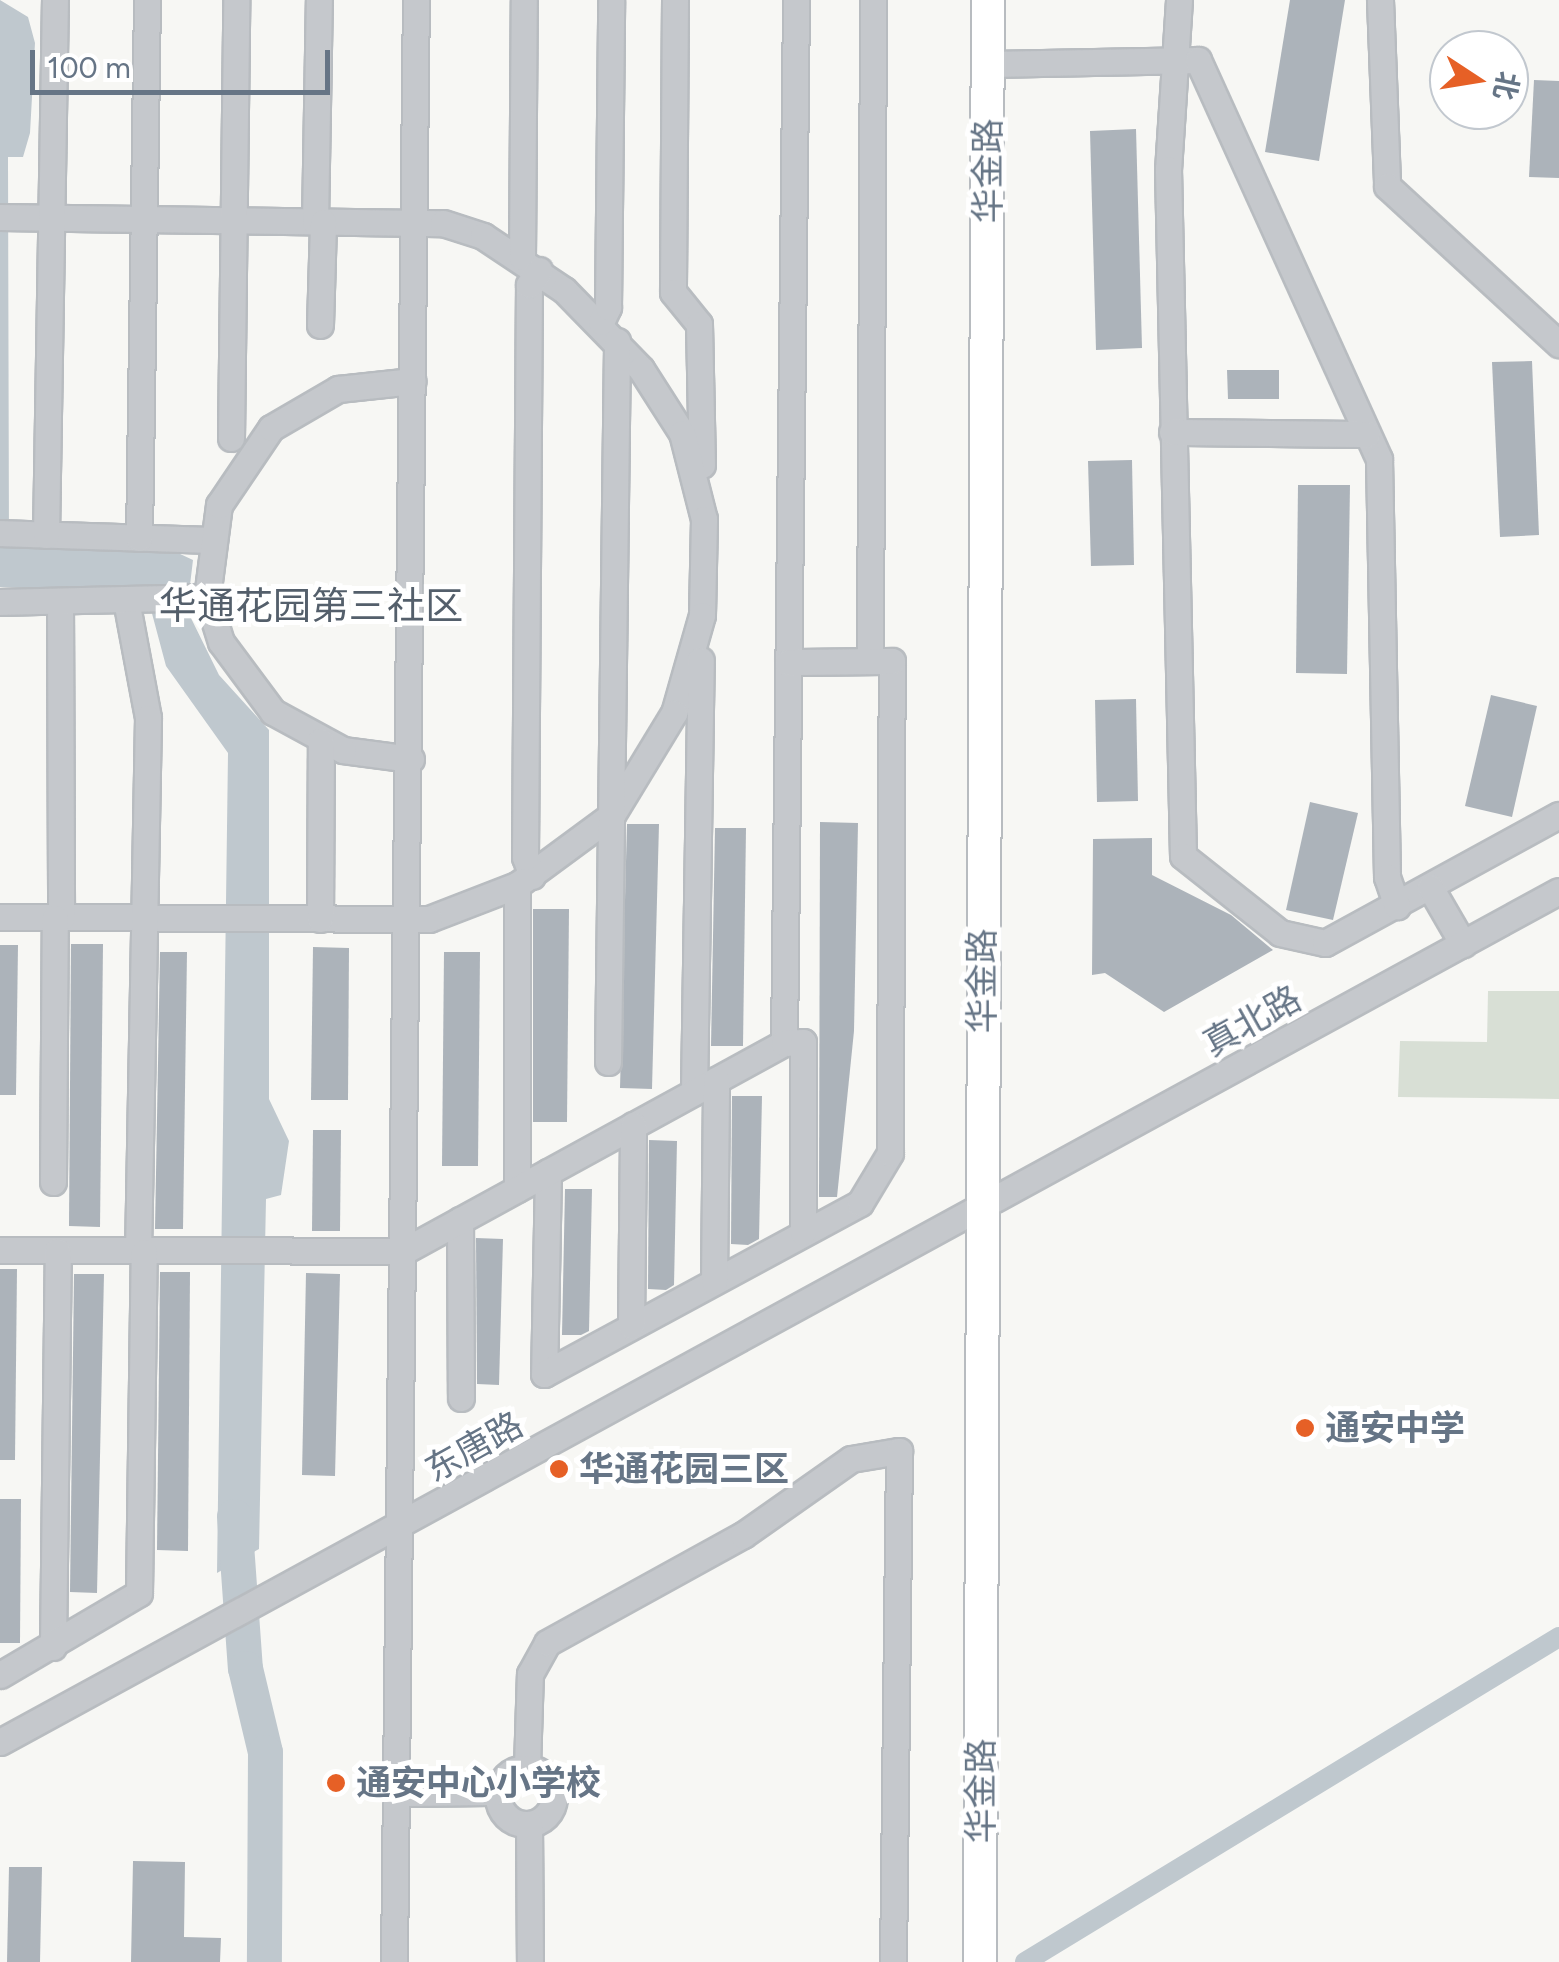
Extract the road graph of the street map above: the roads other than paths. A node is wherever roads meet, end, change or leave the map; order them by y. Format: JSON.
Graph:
{"nodes":[{"id":1,"x":55,"y":0,"type":"edge"},
{"id":2,"x":148,"y":0,"type":"edge"},
{"id":3,"x":236,"y":0,"type":"edge"},
{"id":4,"x":318,"y":0,"type":"edge"},
{"id":5,"x":416,"y":0,"type":"edge"},
{"id":6,"x":524,"y":0,"type":"edge"},
{"id":7,"x":611,"y":0,"type":"edge"},
{"id":8,"x":676,"y":0,"type":"edge"},
{"id":9,"x":796,"y":0,"type":"edge"},
{"id":10,"x":873,"y":0,"type":"edge"},
{"id":11,"x":988,"y":0,"type":"edge"},
{"id":12,"x":1179,"y":0,"type":"edge"},
{"id":13,"x":1380,"y":0,"type":"edge"},
{"id":14,"x":1179,"y":61,"type":"junction"},
{"id":15,"x":989,"y":64,"type":"junction"},
{"id":16,"x":0,"y":218,"type":"edge"},
{"id":17,"x":44,"y":218,"type":"junction"},
{"id":18,"x":143,"y":219,"type":"junction"},
{"id":19,"x":232,"y":221,"type":"junction"},
{"id":20,"x":319,"y":222,"type":"junction"},
{"id":21,"x":414,"y":223,"type":"junction"},
{"id":22,"x":530,"y":264,"type":"junction"},
{"id":23,"x":320,"y":326,"type":"dead end"},
{"id":24,"x":609,"y":331,"type":"junction"},
{"id":25,"x":1559,"y":344,"type":"edge"},
{"id":26,"x":413,"y":381,"type":"junction"},
{"id":27,"x":1172,"y":432,"type":"junction"},
{"id":28,"x":691,"y":433,"type":"junction"},
{"id":29,"x":1368,"y":434,"type":"junction"},
{"id":30,"x":231,"y":438,"type":"dead end"},
{"id":31,"x":7,"y":533,"type":"edge"},
{"id":32,"x":46,"y":535,"type":"junction"},
{"id":33,"x":139,"y":538,"type":"junction"},
{"id":34,"x":208,"y":540,"type":"junction"},
{"id":35,"x":199,"y":599,"type":"junction"},
{"id":36,"x":60,"y":601,"type":"junction"},
{"id":37,"x":136,"y":601,"type":"junction"},
{"id":38,"x":0,"y":602,"type":"edge"},
{"id":39,"x":702,"y":615,"type":"junction"},
{"id":40,"x":788,"y":662,"type":"junction"},
{"id":41,"x":870,"y":662,"type":"junction"},
{"id":42,"x":700,"y":735,"type":"junction"},
{"id":43,"x":661,"y":737,"type":"junction"},
{"id":44,"x":322,"y":742,"type":"junction"},
{"id":45,"x":411,"y":758,"type":"junction"},
{"id":46,"x":612,"y":815,"type":"junction"},
{"id":47,"x":1559,"y":815,"type":"edge"},
{"id":48,"x":525,"y":880,"type":"junction"},
{"id":49,"x":1430,"y":887,"type":"junction"},
{"id":50,"x":1559,"y":891,"type":"edge"},
{"id":51,"x":1397,"y":906,"type":"junction"},
{"id":52,"x":0,"y":917,"type":"edge"},
{"id":53,"x":58,"y":918,"type":"junction"},
{"id":54,"x":409,"y":918,"type":"junction"},
{"id":55,"x":144,"y":919,"type":"junction"},
{"id":56,"x":320,"y":919,"type":"junction"},
{"id":57,"x":1462,"y":944,"type":"junction"},
{"id":58,"x":784,"y":1043,"type":"junction"},
{"id":59,"x":608,"y":1062,"type":"dead end"},
{"id":60,"x":705,"y":1086,"type":"junction"},
{"id":61,"x":633,"y":1126,"type":"junction"},
{"id":62,"x":548,"y":1172,"type":"junction"},
{"id":63,"x":53,"y":1182,"type":"dead end"},
{"id":64,"x":517,"y":1189,"type":"junction"},
{"id":65,"x":980,"y":1212,"type":"junction"},
{"id":66,"x":460,"y":1220,"type":"junction"},
{"id":67,"x":802,"y":1232,"type":"junction"},
{"id":68,"x":0,"y":1250,"type":"edge"},
{"id":69,"x":58,"y":1251,"type":"junction"},
{"id":70,"x":404,"y":1251,"type":"junction"},
{"id":71,"x":141,"y":1252,"type":"junction"},
{"id":72,"x":714,"y":1280,"type":"junction"},
{"id":73,"x":631,"y":1326,"type":"junction"},
{"id":74,"x":460,"y":1398,"type":"dead end"},
{"id":75,"x":400,"y":1528,"type":"junction"},
{"id":76,"x":53,"y":1647,"type":"junction"},
{"id":77,"x":0,"y":1674,"type":"edge"},
{"id":78,"x":0,"y":1742,"type":"edge"},
{"id":79,"x":527,"y":1767,"type":"junction"},
{"id":80,"x":498,"y":1792,"type":"junction"},
{"id":81,"x":396,"y":1793,"type":"junction"},
{"id":82,"x":530,"y":1824,"type":"junction"},
{"id":83,"x":980,"y":1950,"type":"edge"},
{"id":84,"x":394,"y":1962,"type":"edge"},
{"id":85,"x":530,"y":1962,"type":"edge"},
{"id":86,"x":893,"y":1962,"type":"edge"}],
"edges":[{"from":1,"to":17,"type":"street"},
{"from":2,"to":18,"type":"street"},
{"from":3,"to":19,"type":"street"},
{"from":4,"to":20,"type":"street"},
{"from":5,"to":21,"type":"street"},
{"from":6,"to":22,"type":"street"},
{"from":7,"to":24,"type":"street"},
{"from":8,"to":28,"type":"street"},
{"from":9,"to":40,"type":"street"},
{"from":10,"to":41,"type":"street"},
{"from":11,"to":15,"type":"main road","name":"华金路"},
{"from":12,"to":14,"type":"street"},
{"from":13,"to":25,"type":"street"},
{"from":14,"to":15,"type":"street"},
{"from":14,"to":27,"type":"street"},
{"from":14,"to":29,"type":"street"},
{"from":15,"to":65,"type":"main road","name":"华金路"},
{"from":16,"to":17,"type":"street"},
{"from":17,"to":18,"type":"street"},
{"from":17,"to":32,"type":"street"},
{"from":18,"to":19,"type":"street"},
{"from":18,"to":33,"type":"street"},
{"from":19,"to":20,"type":"street"},
{"from":19,"to":30,"type":"street"},
{"from":20,"to":21,"type":"street"},
{"from":20,"to":23,"type":"street"},
{"from":21,"to":22,"type":"street"},
{"from":21,"to":26,"type":"street"},
{"from":22,"to":24,"type":"street"},
{"from":22,"to":48,"type":"street"},
{"from":24,"to":28,"type":"street"},
{"from":24,"to":46,"type":"street"},
{"from":26,"to":34,"type":"street"},
{"from":26,"to":45,"type":"street"},
{"from":27,"to":29,"type":"street"},
{"from":27,"to":51,"type":"street"},
{"from":28,"to":39,"type":"street"},
{"from":29,"to":51,"type":"street"},
{"from":31,"to":32,"type":"street"},
{"from":32,"to":33,"type":"street"},
{"from":33,"to":34,"type":"street"},
{"from":34,"to":35,"type":"street"},
{"from":35,"to":37,"type":"street"},
{"from":35,"to":44,"type":"street"},
{"from":36,"to":37,"type":"street"},
{"from":36,"to":38,"type":"street"},
{"from":36,"to":53,"type":"street"},
{"from":37,"to":55,"type":"street"},
{"from":39,"to":42,"type":"street"},
{"from":39,"to":43,"type":"street"},
{"from":40,"to":41,"type":"street"},
{"from":40,"to":58,"type":"street"},
{"from":41,"to":67,"type":"street"},
{"from":42,"to":43,"type":"street"},
{"from":42,"to":60,"type":"street"},
{"from":43,"to":46,"type":"street"},
{"from":44,"to":45,"type":"street"},
{"from":44,"to":56,"type":"street"},
{"from":45,"to":54,"type":"street"},
{"from":46,"to":48,"type":"street"},
{"from":46,"to":59,"type":"street"},
{"from":47,"to":49,"type":"street"},
{"from":48,"to":54,"type":"street"},
{"from":48,"to":64,"type":"street"},
{"from":49,"to":51,"type":"street"},
{"from":49,"to":57,"type":"street"},
{"from":50,"to":57,"type":"street","name":"真北路"},
{"from":52,"to":53,"type":"street"},
{"from":53,"to":55,"type":"street"},
{"from":53,"to":63,"type":"street"},
{"from":54,"to":56,"type":"street"},
{"from":54,"to":70,"type":"street"},
{"from":55,"to":56,"type":"street"},
{"from":55,"to":71,"type":"street"},
{"from":57,"to":65,"type":"street","name":"真北路"},
{"from":58,"to":60,"type":"street"},
{"from":58,"to":67,"type":"street"},
{"from":60,"to":61,"type":"street"},
{"from":60,"to":72,"type":"street"},
{"from":61,"to":62,"type":"street"},
{"from":61,"to":73,"type":"street"},
{"from":62,"to":64,"type":"street"},
{"from":62,"to":73,"type":"street"},
{"from":64,"to":66,"type":"street"},
{"from":65,"to":75,"type":"street","name":"东唐路"},
{"from":65,"to":83,"type":"main road","name":"华金路"},
{"from":66,"to":70,"type":"street"},
{"from":66,"to":74,"type":"street"},
{"from":67,"to":72,"type":"street"},
{"from":68,"to":69,"type":"street"},
{"from":69,"to":71,"type":"street"},
{"from":69,"to":76,"type":"street"},
{"from":70,"to":71,"type":"street"},
{"from":70,"to":75,"type":"street"},
{"from":71,"to":76,"type":"street"},
{"from":72,"to":73,"type":"street"},
{"from":75,"to":78,"type":"street","name":"东唐路"},
{"from":75,"to":81,"type":"street"},
{"from":76,"to":77,"type":"street"},
{"from":79,"to":80,"type":"street"},
{"from":79,"to":82,"type":"street"},
{"from":79,"to":86,"type":"street"},
{"from":80,"to":81,"type":"street"},
{"from":80,"to":82,"type":"street"},
{"from":81,"to":84,"type":"street"},
{"from":82,"to":85,"type":"street"}]}
